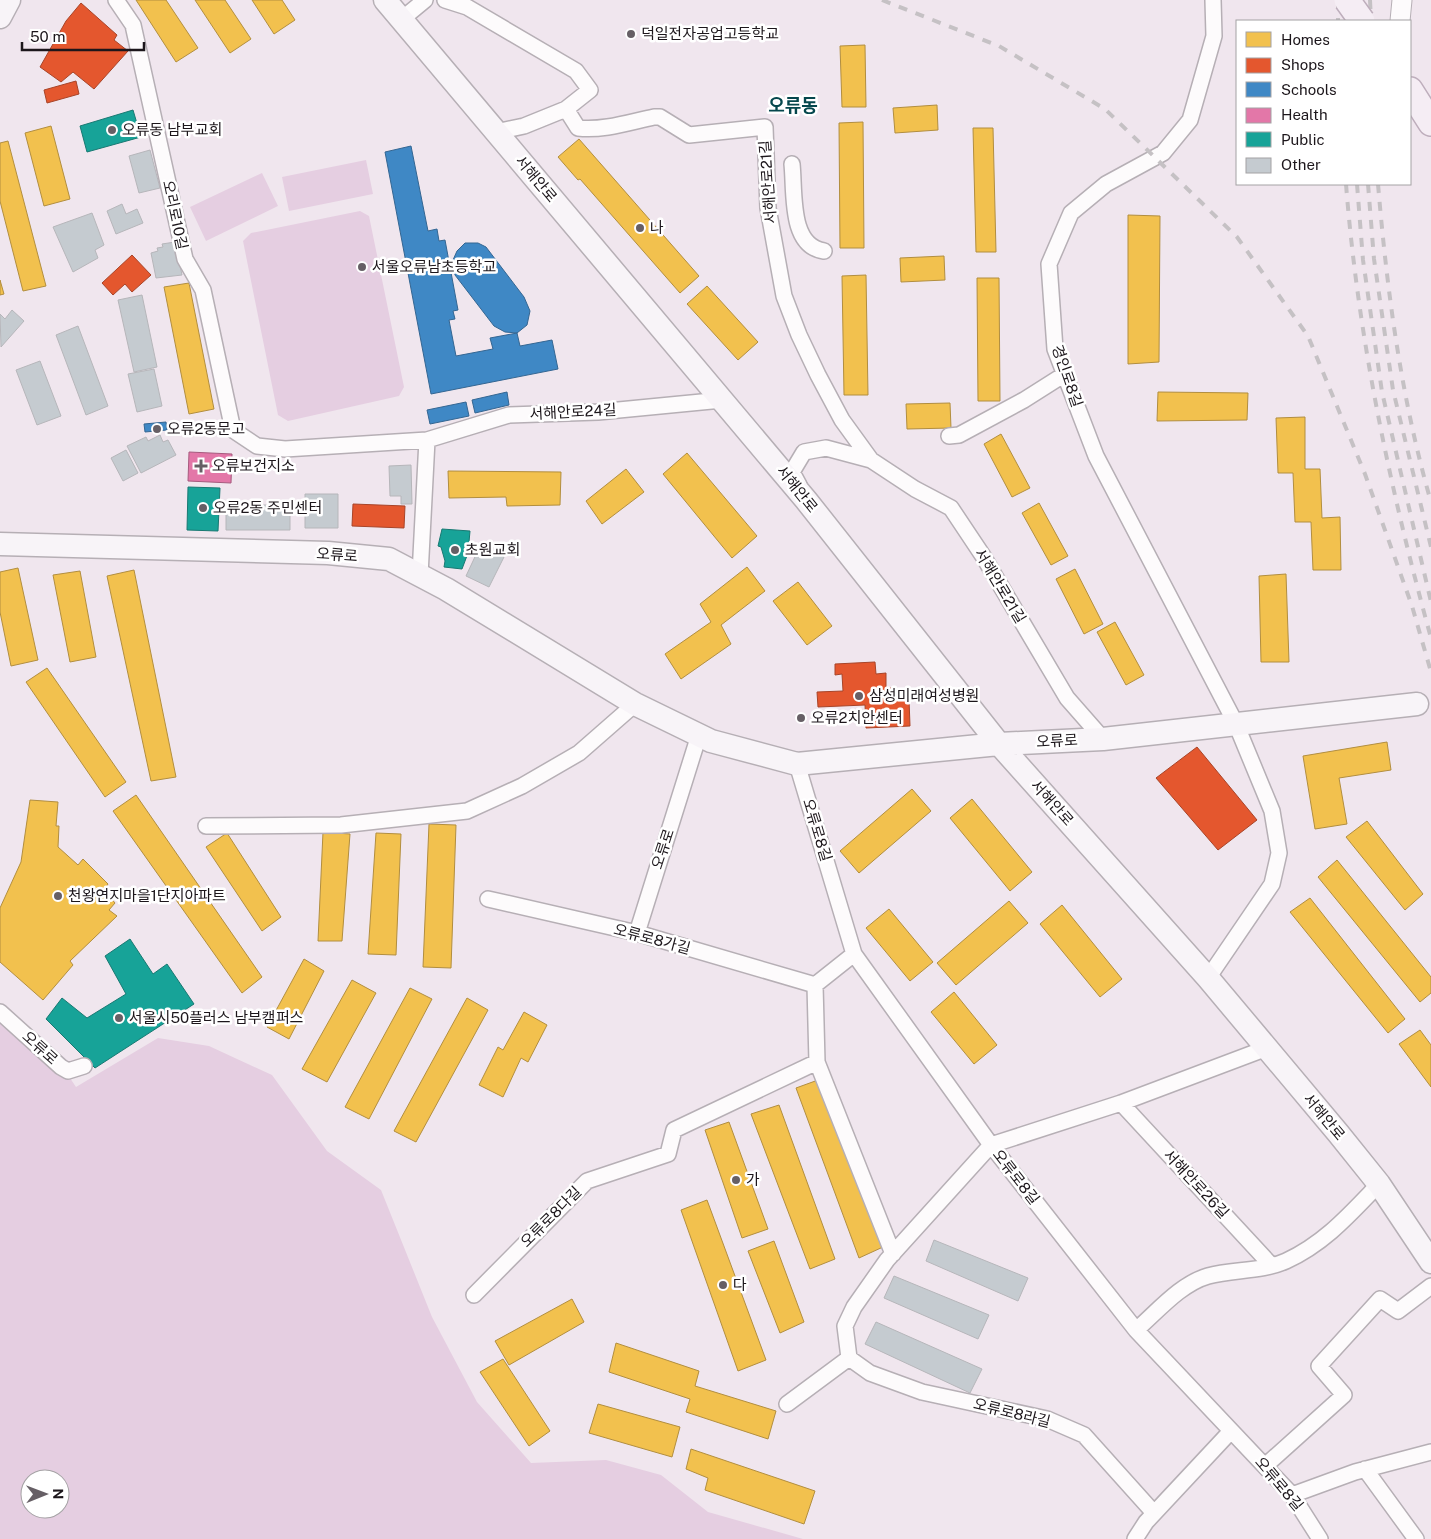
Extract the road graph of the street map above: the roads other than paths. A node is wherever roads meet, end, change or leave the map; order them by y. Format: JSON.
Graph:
{"nodes":[{"id":1,"x":9,"y":0,"type":"edge"},
{"id":2,"x":116,"y":0,"type":"edge"},
{"id":3,"x":386,"y":0,"type":"edge"},
{"id":4,"x":425,"y":0,"type":"edge"},
{"id":5,"x":445,"y":0,"type":"edge"},
{"id":6,"x":1213,"y":0,"type":"edge"},
{"id":7,"x":1347,"y":0,"type":"edge"},
{"id":8,"x":1402,"y":0,"type":"edge"},
{"id":9,"x":0,"y":17,"type":"edge"},
{"id":10,"x":402,"y":20,"type":"junction"},
{"id":11,"x":1361,"y":20,"type":"edge"},
{"id":12,"x":1400,"y":20,"type":"edge"},
{"id":13,"x":566,"y":109,"type":"junction"},
{"id":14,"x":496,"y":132,"type":"junction"},
{"id":15,"x":792,"y":164,"type":"dead end"},
{"id":16,"x":824,"y":250,"type":"dead end"},
{"id":17,"x":1064,"y":374,"type":"junction"},
{"id":18,"x":722,"y":400,"type":"junction"},
{"id":19,"x":233,"y":430,"type":"joint"},
{"id":20,"x":949,"y":436,"type":"dead end"},
{"id":21,"x":427,"y":440,"type":"junction"},
{"id":22,"x":871,"y":460,"type":"junction"},
{"id":23,"x":806,"y":500,"type":"junction"},
{"id":24,"x":0,"y":544,"type":"edge"},
{"id":25,"x":420,"y":575,"type":"junction"},
{"id":26,"x":635,"y":704,"type":"junction"},
{"id":27,"x":1417,"y":704,"type":"dead end"},
{"id":28,"x":1236,"y":724,"type":"junction"},
{"id":29,"x":699,"y":735,"type":"junction"},
{"id":30,"x":1103,"y":739,"type":"junction"},
{"id":31,"x":999,"y":744,"type":"junction"},
{"id":32,"x":797,"y":764,"type":"junction"},
{"id":33,"x":206,"y":826,"type":"dead end"},
{"id":34,"x":488,"y":899,"type":"dead end"},
{"id":35,"x":637,"y":934,"type":"junction"},
{"id":36,"x":854,"y":954,"type":"junction"},
{"id":37,"x":1208,"y":978,"type":"junction"},
{"id":38,"x":815,"y":985,"type":"junction"},
{"id":39,"x":0,"y":1012,"type":"edge"},
{"id":40,"x":1267,"y":1048,"type":"junction"},
{"id":41,"x":817,"y":1062,"type":"junction"},
{"id":42,"x":84,"y":1066,"type":"dead end"},
{"id":43,"x":1121,"y":1103,"type":"junction"},
{"id":44,"x":991,"y":1145,"type":"junction"},
{"id":45,"x":1379,"y":1184,"type":"junction"},
{"id":46,"x":893,"y":1254,"type":"junction"},
{"id":47,"x":1431,"y":1262,"type":"edge"},
{"id":48,"x":1271,"y":1265,"type":"junction"},
{"id":49,"x":1431,"y":1286,"type":"edge"},
{"id":50,"x":474,"y":1295,"type":"dead end"},
{"id":51,"x":1136,"y":1330,"type":"junction"},
{"id":52,"x":849,"y":1358,"type":"junction"},
{"id":53,"x":787,"y":1404,"type":"dead end"},
{"id":54,"x":1231,"y":1431,"type":"junction"},
{"id":55,"x":1431,"y":1452,"type":"edge"},
{"id":56,"x":1265,"y":1466,"type":"junction"},
{"id":57,"x":1365,"y":1469,"type":"junction"},
{"id":58,"x":1292,"y":1495,"type":"junction"},
{"id":59,"x":1154,"y":1513,"type":"junction"},
{"id":60,"x":1135,"y":1539,"type":"edge"},
{"id":61,"x":1320,"y":1539,"type":"edge"},
{"id":62,"x":1416,"y":1539,"type":"edge"}],
"edges":[{"from":1,"to":9,"type":"main road"},
{"from":2,"to":19,"type":"street","name":"오리로10길"},
{"from":3,"to":10,"type":"main road","name":"서해안로"},
{"from":4,"to":10,"type":"street"},
{"from":5,"to":13,"type":"street"},
{"from":6,"to":17,"type":"street","name":"경인로8길"},
{"from":7,"to":11,"type":"main road","bridge":true},
{"from":8,"to":12,"type":"street"},
{"from":10,"to":14,"type":"main road","name":"서해안로"},
{"from":13,"to":14,"type":"street"},
{"from":13,"to":22,"type":"street","name":"서해안로21길"},
{"from":14,"to":18,"type":"main road","name":"서해안로"},
{"from":15,"to":16,"type":"street"},
{"from":17,"to":20,"type":"street"},
{"from":17,"to":28,"type":"street","name":"경인로8길"},
{"from":18,"to":21,"type":"street","name":"서해안로24길"},
{"from":18,"to":23,"type":"main road","name":"서해안로"},
{"from":19,"to":21,"type":"street","name":"서해안로24길"},
{"from":21,"to":25,"type":"street"},
{"from":22,"to":23,"type":"street","name":"서해안로21길"},
{"from":22,"to":30,"type":"street","name":"서해안로21길"},
{"from":23,"to":31,"type":"main road","name":"서해안로"},
{"from":24,"to":25,"type":"main road","name":"오류로"},
{"from":25,"to":26,"type":"main road","name":"오류로"},
{"from":26,"to":29,"type":"main road","name":"오류로"},
{"from":26,"to":33,"type":"street"},
{"from":27,"to":28,"type":"main road","name":"오류로"},
{"from":28,"to":30,"type":"main road","name":"오류로"},
{"from":28,"to":37,"type":"street"},
{"from":29,"to":32,"type":"main road","name":"오류로"},
{"from":29,"to":35,"type":"street","name":"오류로"},
{"from":30,"to":31,"type":"main road","name":"오류로"},
{"from":31,"to":32,"type":"main road","name":"오류로"},
{"from":31,"to":37,"type":"main road","name":"서해안로"},
{"from":32,"to":36,"type":"street","name":"오류로8길"},
{"from":34,"to":35,"type":"street","name":"오류로8가길"},
{"from":35,"to":38,"type":"street","name":"오류로8가길"},
{"from":36,"to":38,"type":"street"},
{"from":36,"to":44,"type":"street","name":"오류로8길"},
{"from":37,"to":40,"type":"main road","name":"서해안로"},
{"from":38,"to":41,"type":"street"},
{"from":39,"to":42,"type":"street","name":"오류로"},
{"from":40,"to":43,"type":"street"},
{"from":40,"to":45,"type":"main road","name":"서해안로"},
{"from":41,"to":46,"type":"street"},
{"from":41,"to":50,"type":"street","name":"오류로8다길"},
{"from":43,"to":44,"type":"street"},
{"from":43,"to":48,"type":"street","name":"서해안로26길"},
{"from":44,"to":46,"type":"street"},
{"from":44,"to":51,"type":"street","name":"오류로8길"},
{"from":45,"to":47,"type":"main road","name":"서해안로"},
{"from":45,"to":48,"type":"street"},
{"from":46,"to":52,"type":"street"},
{"from":48,"to":51,"type":"street"},
{"from":49,"to":56,"type":"street"},
{"from":51,"to":54,"type":"street","name":"오류로8길"},
{"from":52,"to":53,"type":"street"},
{"from":52,"to":59,"type":"street","name":"오류로8라길"},
{"from":54,"to":56,"type":"street","name":"오류로8길"},
{"from":54,"to":59,"type":"street"},
{"from":55,"to":57,"type":"street"},
{"from":56,"to":58,"type":"street","name":"오류로8길"},
{"from":57,"to":58,"type":"street"},
{"from":57,"to":62,"type":"street"},
{"from":58,"to":61,"type":"street","name":"오류로8길"},
{"from":59,"to":60,"type":"street"}]}
